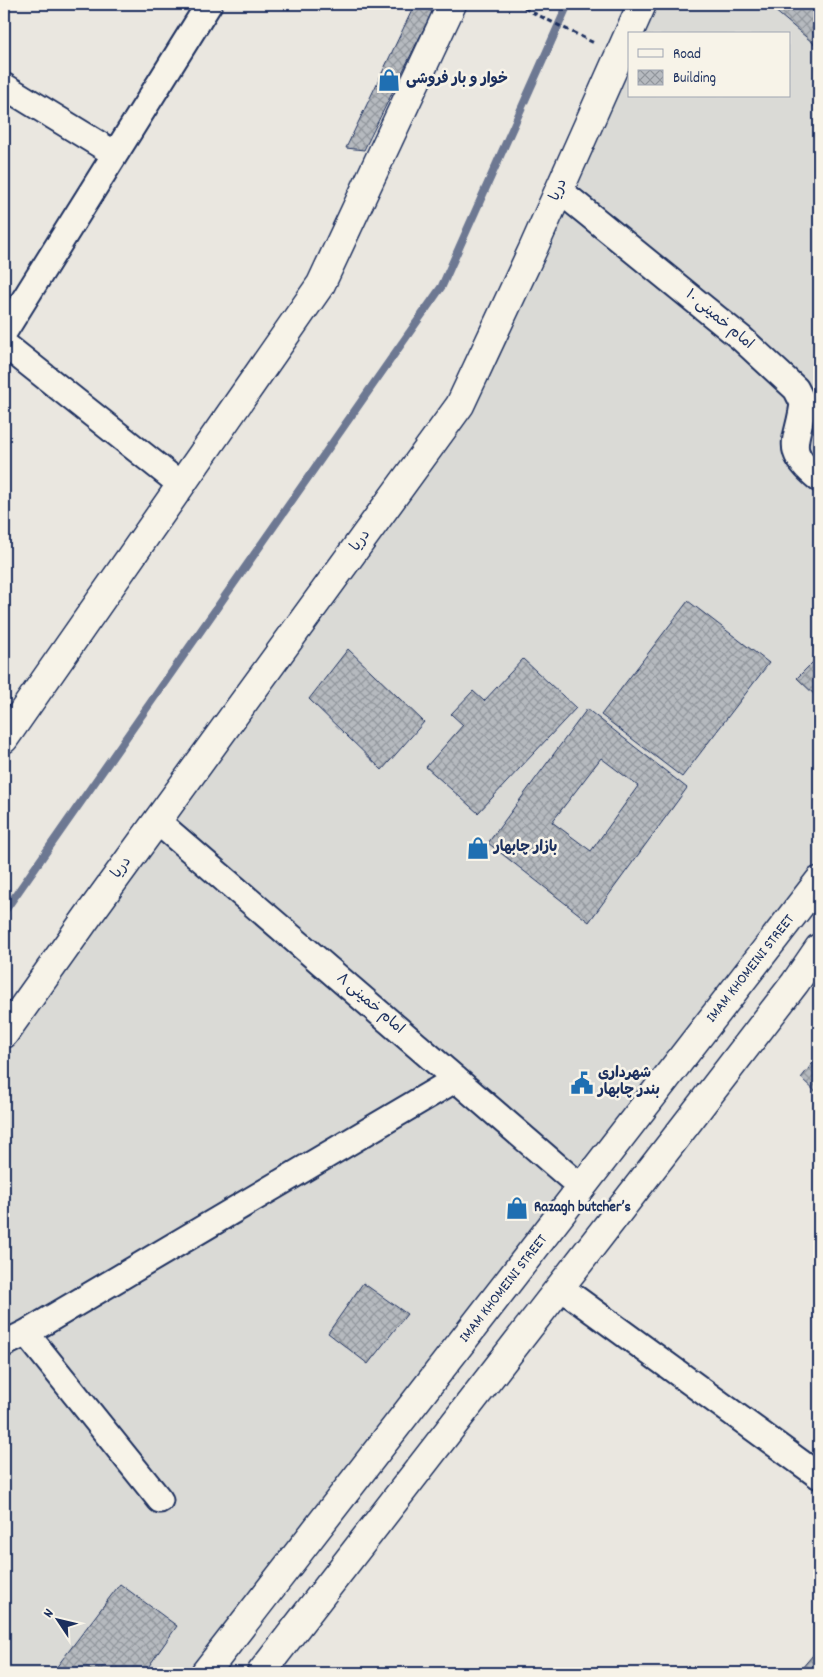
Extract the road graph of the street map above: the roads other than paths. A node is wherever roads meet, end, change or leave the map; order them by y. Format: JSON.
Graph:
{"nodes":[{"id":1,"x":209,"y":4,"type":"edge"},
{"id":2,"x":452,"y":4,"type":"edge"},
{"id":3,"x":642,"y":4,"type":"edge"},
{"id":4,"x":630,"y":32,"type":"edge"},
{"id":5,"x":628,"y":35,"type":"edge"},
{"id":6,"x":4,"y":86,"type":"edge"},
{"id":7,"x":115,"y":154,"type":"junction"},
{"id":8,"x":559,"y":190,"type":"junction"},
{"id":9,"x":4,"y":332,"type":"edge"},
{"id":10,"x":4,"y":344,"type":"edge"},
{"id":11,"x":819,"y":479,"type":"edge"},
{"id":12,"x":180,"y":484,"type":"junction"},
{"id":13,"x":4,"y":739,"type":"edge"},
{"id":14,"x":157,"y":821,"type":"junction"},
{"id":15,"x":819,"y":881,"type":"edge"},
{"id":16,"x":819,"y":948,"type":"edge"},
{"id":17,"x":4,"y":1034,"type":"edge"},
{"id":18,"x":456,"y":1079,"type":"junction"},
{"id":19,"x":582,"y":1188,"type":"junction"},
{"id":20,"x":616,"y":1214,"type":"junction"},
{"id":21,"x":560,"y":1288,"type":"junction"},
{"id":22,"x":26,"y":1333,"type":"junction"},
{"id":23,"x":4,"y":1344,"type":"edge"},
{"id":24,"x":819,"y":1476,"type":"edge"},
{"id":25,"x":160,"y":1500,"type":"dead end"},
{"id":26,"x":205,"y":1673,"type":"edge"},
{"id":27,"x":261,"y":1673,"type":"edge"}],
"edges":[{"from":1,"to":7,"type":"street"},
{"from":2,"to":12,"type":"street"},
{"from":3,"to":4,"type":"street","name":"دریا"},
{"from":5,"to":8,"type":"street","name":"دریا"},
{"from":6,"to":7,"type":"street"},
{"from":7,"to":9,"type":"street"},
{"from":8,"to":11,"type":"street","name":"امام خمینی ۱۰"},
{"from":8,"to":14,"type":"street","name":"دریا"},
{"from":10,"to":12,"type":"street"},
{"from":12,"to":13,"type":"street"},
{"from":14,"to":17,"type":"street","name":"دریا"},
{"from":14,"to":18,"type":"street","name":"امام خمینی ۸"},
{"from":15,"to":19,"type":"street","name":"IMAM KHOMEINI STREET"},
{"from":16,"to":20,"type":"street"},
{"from":18,"to":19,"type":"street","name":"امام خمینی ۸"},
{"from":18,"to":22,"type":"street"},
{"from":19,"to":20,"type":"street"},
{"from":19,"to":26,"type":"street","name":"IMAM KHOMEINI STREET"},
{"from":20,"to":21,"type":"street"},
{"from":21,"to":24,"type":"street"},
{"from":21,"to":27,"type":"street"},
{"from":22,"to":23,"type":"street"},
{"from":22,"to":25,"type":"street"}]}
